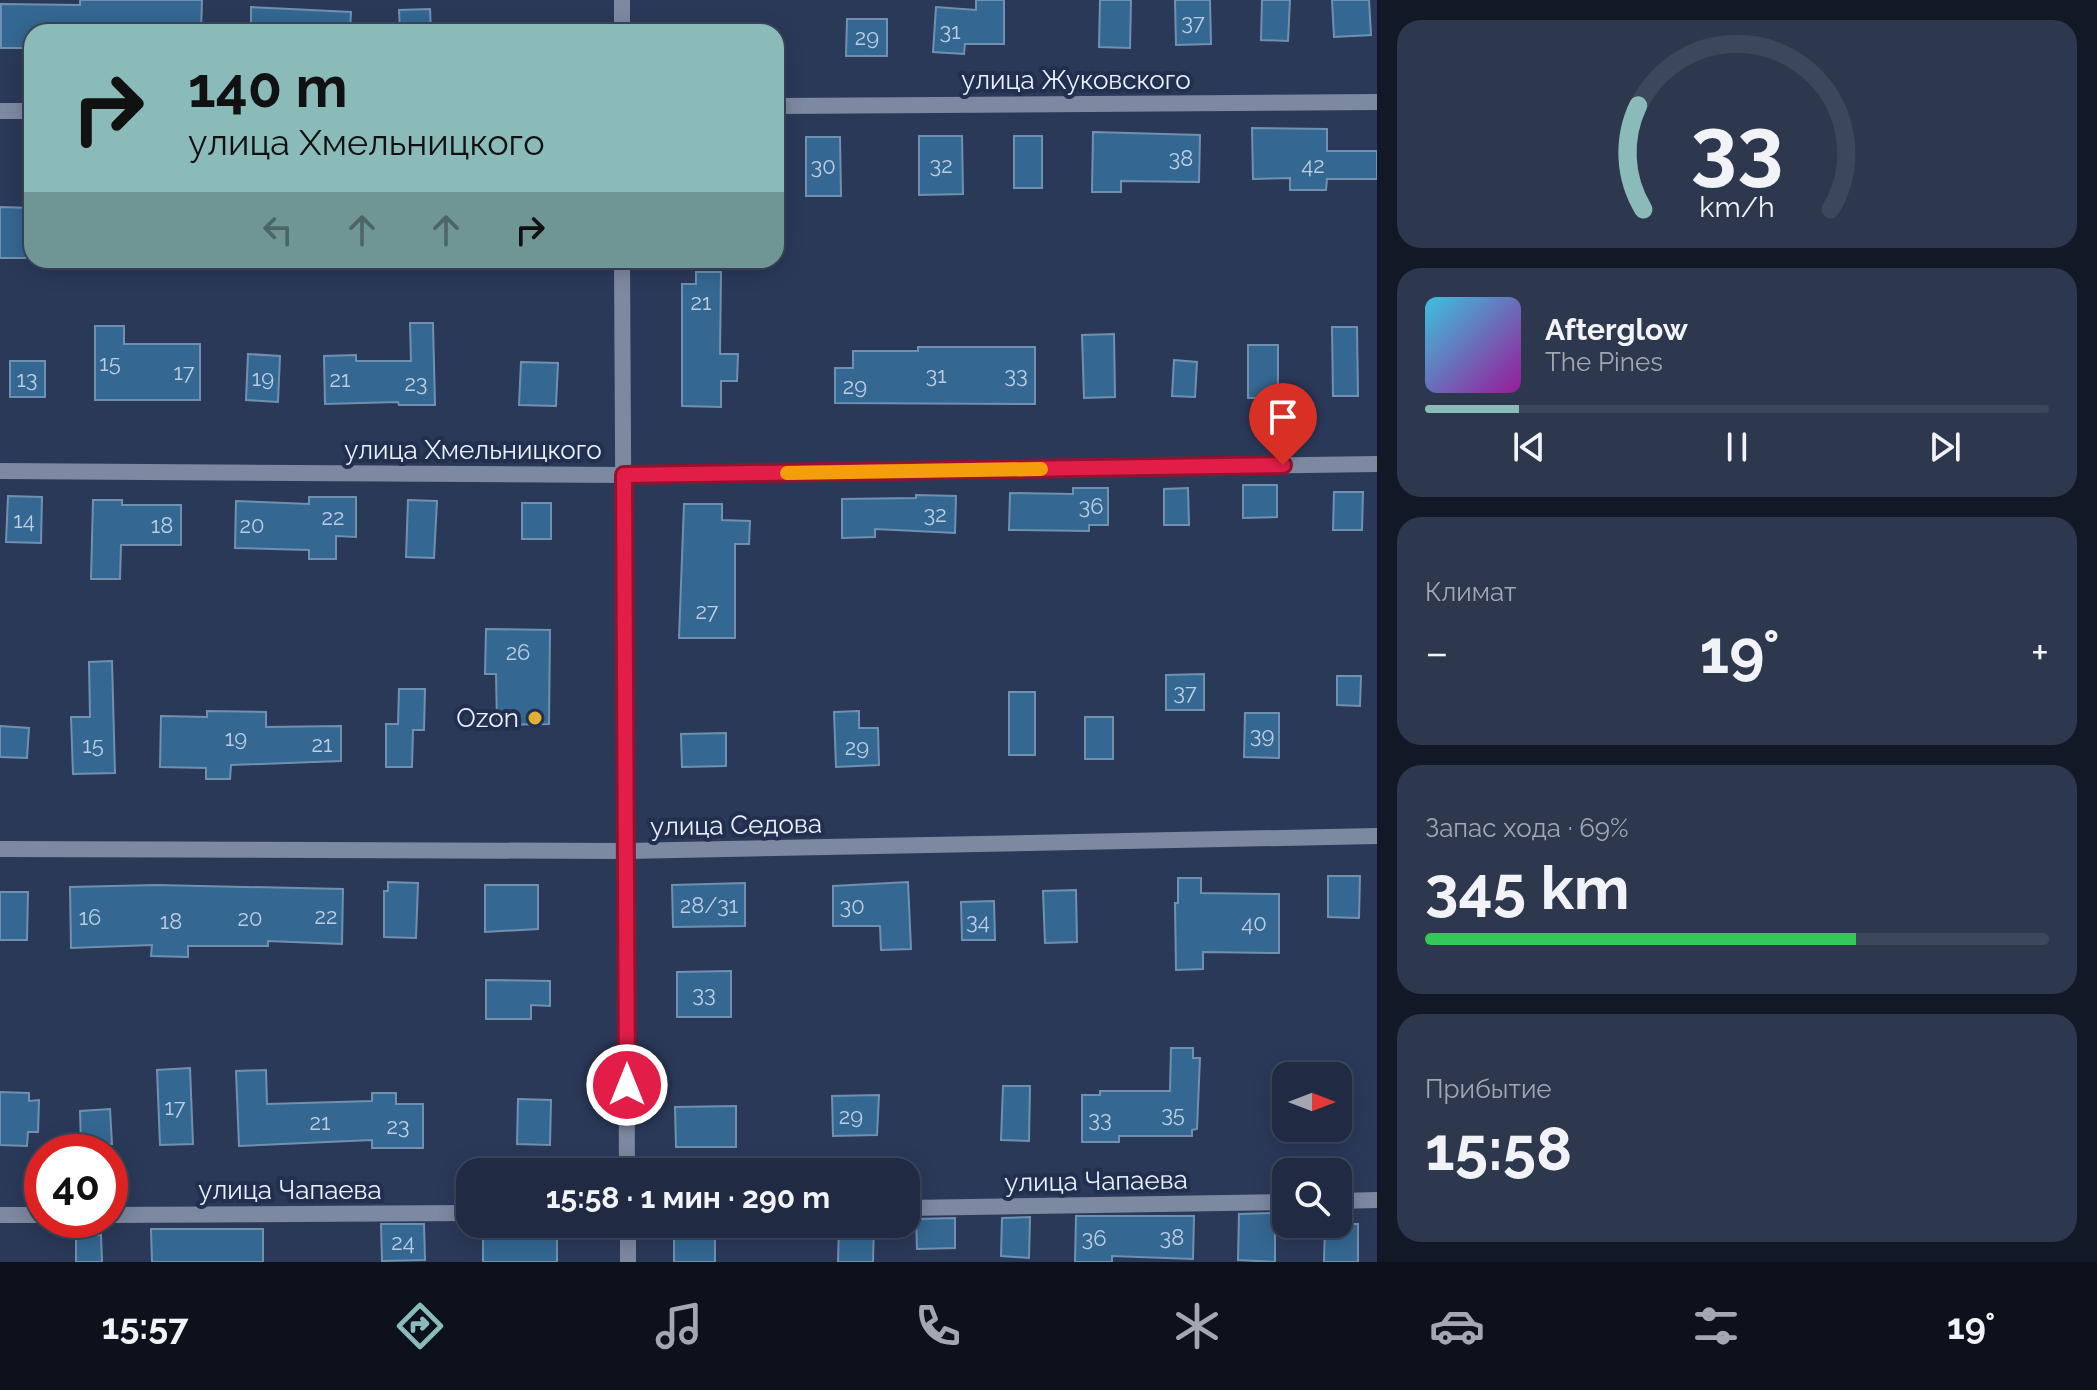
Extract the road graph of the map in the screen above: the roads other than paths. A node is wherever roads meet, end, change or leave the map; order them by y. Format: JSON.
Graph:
{"nodes":[{"id":1,"x":622,"y":0,"type":"edge"},
{"id":2,"x":622,"y":24,"type":"edge"},
{"id":3,"x":1377,"y":102,"type":"edge"},
{"id":4,"x":784,"y":106,"type":"edge"},
{"id":5,"x":0,"y":111,"type":"edge"},
{"id":6,"x":24,"y":111,"type":"edge"},
{"id":7,"x":622,"y":268,"type":"edge"},
{"id":8,"x":1377,"y":464,"type":"edge"},
{"id":9,"x":0,"y":471,"type":"edge"},
{"id":10,"x":624,"y":475,"type":"junction"},
{"id":11,"x":1377,"y":836,"type":"edge"},
{"id":12,"x":0,"y":849,"type":"edge"},
{"id":13,"x":626,"y":851,"type":"junction"},
{"id":14,"x":627,"y":1158,"type":"edge"},
{"id":15,"x":1377,"y":1200,"type":"edge"},
{"id":16,"x":1352,"y":1201,"type":"edge"},
{"id":17,"x":1272,"y":1202,"type":"edge"},
{"id":18,"x":920,"y":1208,"type":"edge"},
{"id":19,"x":456,"y":1213,"type":"edge"},
{"id":20,"x":0,"y":1215,"type":"edge"},
{"id":21,"x":24,"y":1215,"type":"edge"},
{"id":22,"x":128,"y":1215,"type":"edge"},
{"id":23,"x":628,"y":1238,"type":"edge"},
{"id":24,"x":628,"y":1262,"type":"edge"}],
"edges":[{"from":1,"to":2,"type":"street"},
{"from":3,"to":4,"type":"street","name":"улица Жуковского"},
{"from":5,"to":6,"type":"street"},
{"from":7,"to":10,"type":"street"},
{"from":8,"to":10,"type":"street","name":"улица Хмельницкого"},
{"from":9,"to":10,"type":"street","name":"улица Хмельницкого"},
{"from":10,"to":13,"type":"street"},
{"from":11,"to":13,"type":"street","name":"улица Седова"},
{"from":12,"to":13,"type":"street","name":"улица Седова"},
{"from":13,"to":14,"type":"street"},
{"from":15,"to":16,"type":"street"},
{"from":17,"to":18,"type":"street","name":"улица Чапаева"},
{"from":19,"to":22,"type":"street","name":"улица Чапаева"},
{"from":20,"to":21,"type":"street"},
{"from":23,"to":24,"type":"street"}]}
